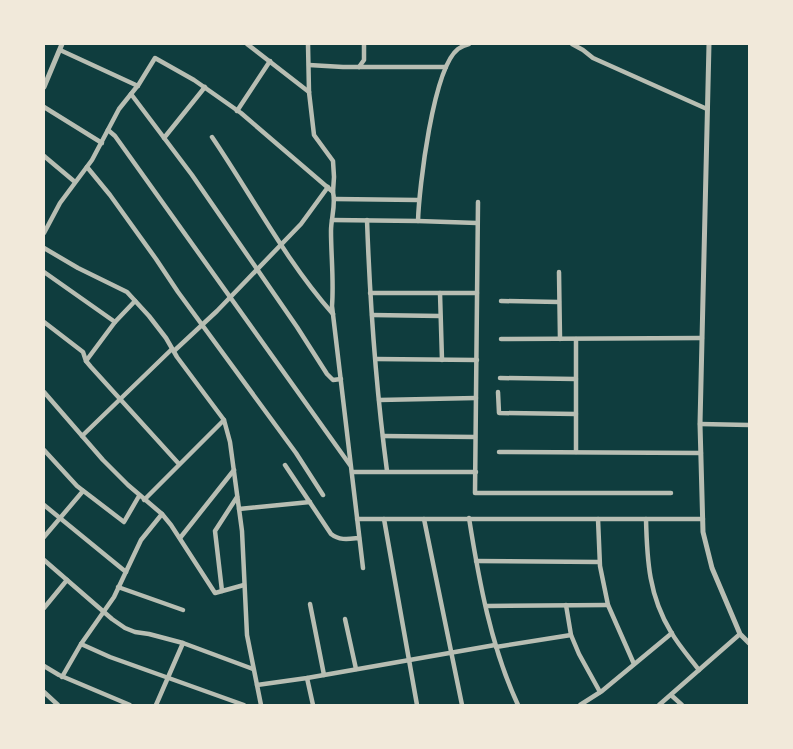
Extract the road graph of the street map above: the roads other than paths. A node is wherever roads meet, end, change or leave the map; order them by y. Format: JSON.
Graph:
{"nodes":[{"id":1,"x":62,"y":44,"type":"edge"},
{"id":2,"x":247,"y":44,"type":"edge"},
{"id":3,"x":308,"y":44,"type":"edge"},
{"id":4,"x":364,"y":44,"type":"edge"},
{"id":5,"x":468,"y":44,"type":"edge"},
{"id":6,"x":572,"y":44,"type":"edge"},
{"id":7,"x":709,"y":44,"type":"edge"},
{"id":8,"x":60,"y":50,"type":"junction"},
{"id":9,"x":270,"y":61,"type":"junction"},
{"id":10,"x":309,"y":65,"type":"junction"},
{"id":11,"x":359,"y":67,"type":"junction"},
{"id":12,"x":446,"y":67,"type":"junction"},
{"id":13,"x":138,"y":86,"type":"junction"},
{"id":14,"x":44,"y":87,"type":"edge"},
{"id":15,"x":205,"y":87,"type":"junction"},
{"id":16,"x":308,"y":92,"type":"junction"},
{"id":17,"x":131,"y":94,"type":"junction"},
{"id":18,"x":44,"y":107,"type":"edge"},
{"id":19,"x":707,"y":108,"type":"junction"},
{"id":20,"x":237,"y":111,"type":"junction"},
{"id":21,"x":108,"y":130,"type":"junction"},
{"id":22,"x":164,"y":138,"type":"junction"},
{"id":23,"x":212,"y":138,"type":"dead end"},
{"id":24,"x":102,"y":143,"type":"junction"},
{"id":25,"x":44,"y":156,"type":"edge"},
{"id":26,"x":87,"y":167,"type":"junction"},
{"id":27,"x":75,"y":182,"type":"junction"},
{"id":28,"x":328,"y":187,"type":"junction"},
{"id":29,"x":333,"y":192,"type":"junction"},
{"id":30,"x":335,"y":199,"type":"junction"},
{"id":31,"x":418,"y":200,"type":"junction"},
{"id":32,"x":478,"y":202,"type":"dead end"},
{"id":33,"x":332,"y":220,"type":"junction"},
{"id":34,"x":367,"y":220,"type":"junction"},
{"id":35,"x":418,"y":221,"type":"junction"},
{"id":36,"x":478,"y":224,"type":"junction"},
{"id":37,"x":44,"y":233,"type":"edge"},
{"id":38,"x":282,"y":244,"type":"junction"},
{"id":39,"x":44,"y":248,"type":"edge"},
{"id":40,"x":257,"y":269,"type":"junction"},
{"id":41,"x":44,"y":272,"type":"edge"},
{"id":42,"x":559,"y":272,"type":"dead end"},
{"id":43,"x":370,"y":293,"type":"junction"},
{"id":44,"x":440,"y":293,"type":"junction"},
{"id":45,"x":477,"y":293,"type":"junction"},
{"id":46,"x":230,"y":296,"type":"junction"},
{"id":47,"x":135,"y":300,"type":"junction"},
{"id":48,"x":502,"y":302,"type":"dead end"},
{"id":49,"x":559,"y":302,"type":"junction"},
{"id":50,"x":334,"y":314,"type":"junction"},
{"id":51,"x":372,"y":315,"type":"junction"},
{"id":52,"x":440,"y":316,"type":"junction"},
{"id":53,"x":44,"y":322,"type":"edge"},
{"id":54,"x":115,"y":322,"type":"junction"},
{"id":55,"x":202,"y":325,"type":"junction"},
{"id":56,"x":702,"y":338,"type":"junction"},
{"id":57,"x":501,"y":339,"type":"dead end"},
{"id":58,"x":560,"y":339,"type":"junction"},
{"id":59,"x":576,"y":339,"type":"junction"},
{"id":60,"x":173,"y":350,"type":"junction"},
{"id":61,"x":376,"y":359,"type":"junction"},
{"id":62,"x":442,"y":360,"type":"junction"},
{"id":63,"x":477,"y":360,"type":"junction"},
{"id":64,"x":86,"y":361,"type":"junction"},
{"id":65,"x":500,"y":378,"type":"dead end"},
{"id":66,"x":341,"y":379,"type":"junction"},
{"id":67,"x":576,"y":379,"type":"junction"},
{"id":68,"x":44,"y":392,"type":"edge"},
{"id":69,"x":498,"y":392,"type":"dead end"},
{"id":70,"x":120,"y":398,"type":"junction"},
{"id":71,"x":476,"y":398,"type":"junction"},
{"id":72,"x":379,"y":400,"type":"junction"},
{"id":73,"x":576,"y":414,"type":"junction"},
{"id":74,"x":224,"y":420,"type":"junction"},
{"id":75,"x":700,"y":424,"type":"junction"},
{"id":76,"x":749,"y":425,"type":"edge"},
{"id":77,"x":82,"y":436,"type":"junction"},
{"id":78,"x":383,"y":436,"type":"junction"},
{"id":79,"x":476,"y":437,"type":"junction"},
{"id":80,"x":44,"y":450,"type":"edge"},
{"id":81,"x":499,"y":452,"type":"dead end"},
{"id":82,"x":576,"y":452,"type":"junction"},
{"id":83,"x":701,"y":453,"type":"junction"},
{"id":84,"x":179,"y":464,"type":"junction"},
{"id":85,"x":285,"y":465,"type":"dead end"},
{"id":86,"x":351,"y":466,"type":"junction"},
{"id":87,"x":234,"y":470,"type":"junction"},
{"id":88,"x":387,"y":471,"type":"junction"},
{"id":89,"x":352,"y":472,"type":"junction"},
{"id":90,"x":476,"y":472,"type":"junction"},
{"id":91,"x":83,"y":491,"type":"junction"},
{"id":92,"x":671,"y":493,"type":"dead end"},
{"id":93,"x":323,"y":495,"type":"dead end"},
{"id":94,"x":140,"y":496,"type":"junction"},
{"id":95,"x":237,"y":496,"type":"junction"},
{"id":96,"x":144,"y":500,"type":"junction"},
{"id":97,"x":310,"y":502,"type":"junction"},
{"id":98,"x":44,"y":505,"type":"edge"},
{"id":99,"x":239,"y":508,"type":"junction"},
{"id":100,"x":162,"y":514,"type":"junction"},
{"id":101,"x":60,"y":518,"type":"junction"},
{"id":102,"x":469,"y":518,"type":"junction"},
{"id":103,"x":357,"y":519,"type":"junction"},
{"id":104,"x":384,"y":519,"type":"junction"},
{"id":105,"x":424,"y":519,"type":"junction"},
{"id":106,"x":598,"y":519,"type":"junction"},
{"id":107,"x":646,"y":519,"type":"junction"},
{"id":108,"x":702,"y":519,"type":"junction"},
{"id":109,"x":44,"y":537,"type":"edge"},
{"id":110,"x":180,"y":538,"type":"junction"},
{"id":111,"x":360,"y":538,"type":"junction"},
{"id":112,"x":44,"y":560,"type":"edge"},
{"id":113,"x":476,"y":561,"type":"junction"},
{"id":114,"x":599,"y":562,"type":"junction"},
{"id":115,"x":363,"y":568,"type":"dead end"},
{"id":116,"x":126,"y":572,"type":"junction"},
{"id":117,"x":67,"y":580,"type":"junction"},
{"id":118,"x":244,"y":585,"type":"junction"},
{"id":119,"x":118,"y":587,"type":"junction"},
{"id":120,"x":222,"y":591,"type":"junction"},
{"id":121,"x":310,"y":604,"type":"dead end"},
{"id":122,"x":566,"y":605,"type":"junction"},
{"id":123,"x":608,"y":605,"type":"junction"},
{"id":124,"x":486,"y":606,"type":"junction"},
{"id":125,"x":44,"y":608,"type":"edge"},
{"id":126,"x":183,"y":610,"type":"dead end"},
{"id":127,"x":104,"y":611,"type":"junction"},
{"id":128,"x":345,"y":619,"type":"dead end"},
{"id":129,"x":672,"y":633,"type":"junction"},
{"id":130,"x":740,"y":634,"type":"junction"},
{"id":131,"x":571,"y":635,"type":"junction"},
{"id":132,"x":183,"y":643,"type":"junction"},
{"id":133,"x":749,"y":643,"type":"edge"},
{"id":134,"x":81,"y":644,"type":"junction"},
{"id":135,"x":495,"y":646,"type":"junction"},
{"id":136,"x":451,"y":652,"type":"junction"},
{"id":137,"x":409,"y":660,"type":"junction"},
{"id":138,"x":634,"y":664,"type":"junction"},
{"id":139,"x":44,"y":666,"type":"edge"},
{"id":140,"x":253,"y":669,"type":"junction"},
{"id":141,"x":356,"y":669,"type":"junction"},
{"id":142,"x":699,"y":670,"type":"junction"},
{"id":143,"x":324,"y":675,"type":"junction"},
{"id":144,"x":62,"y":677,"type":"junction"},
{"id":145,"x":168,"y":678,"type":"junction"},
{"id":146,"x":308,"y":678,"type":"junction"},
{"id":147,"x":257,"y":685,"type":"junction"},
{"id":148,"x":44,"y":692,"type":"edge"},
{"id":149,"x":600,"y":692,"type":"junction"},
{"id":150,"x":671,"y":695,"type":"junction"},
{"id":151,"x":417,"y":704,"type":"edge"},
{"id":152,"x":58,"y":705,"type":"edge"},
{"id":153,"x":130,"y":705,"type":"edge"},
{"id":154,"x":156,"y":705,"type":"edge"},
{"id":155,"x":244,"y":705,"type":"edge"},
{"id":156,"x":261,"y":705,"type":"edge"},
{"id":157,"x":313,"y":705,"type":"edge"},
{"id":158,"x":411,"y":705,"type":"edge"},
{"id":159,"x":462,"y":705,"type":"edge"},
{"id":160,"x":518,"y":705,"type":"edge"},
{"id":161,"x":580,"y":705,"type":"edge"},
{"id":162,"x":658,"y":705,"type":"edge"},
{"id":163,"x":682,"y":705,"type":"edge"}],
"edges":[{"from":1,"to":8,"type":"street"},
{"from":2,"to":9,"type":"street"},
{"from":3,"to":10,"type":"street"},
{"from":4,"to":11,"type":"street"},
{"from":5,"to":12,"type":"street"},
{"from":6,"to":19,"type":"street"},
{"from":7,"to":19,"type":"street"},
{"from":8,"to":13,"type":"street"},
{"from":8,"to":14,"type":"street"},
{"from":9,"to":16,"type":"street"},
{"from":9,"to":20,"type":"street"},
{"from":10,"to":11,"type":"street"},
{"from":10,"to":16,"type":"street"},
{"from":11,"to":12,"type":"street"},
{"from":12,"to":31,"type":"street"},
{"from":13,"to":15,"type":"street"},
{"from":13,"to":17,"type":"street"},
{"from":15,"to":20,"type":"street"},
{"from":15,"to":22,"type":"street"},
{"from":16,"to":29,"type":"street"},
{"from":17,"to":21,"type":"street"},
{"from":17,"to":22,"type":"street"},
{"from":18,"to":24,"type":"street"},
{"from":19,"to":56,"type":"street"},
{"from":20,"to":28,"type":"street"},
{"from":21,"to":24,"type":"street"},
{"from":21,"to":46,"type":"street"},
{"from":22,"to":40,"type":"street"},
{"from":23,"to":38,"type":"street"},
{"from":24,"to":26,"type":"street"},
{"from":25,"to":27,"type":"street"},
{"from":26,"to":27,"type":"street"},
{"from":26,"to":55,"type":"street"},
{"from":27,"to":37,"type":"street"},
{"from":28,"to":29,"type":"street"},
{"from":28,"to":38,"type":"street"},
{"from":29,"to":30,"type":"street"},
{"from":30,"to":31,"type":"street"},
{"from":30,"to":33,"type":"street"},
{"from":31,"to":35,"type":"street"},
{"from":32,"to":36,"type":"street"},
{"from":33,"to":34,"type":"street"},
{"from":33,"to":50,"type":"street"},
{"from":34,"to":35,"type":"street"},
{"from":34,"to":43,"type":"street"},
{"from":35,"to":36,"type":"street"},
{"from":36,"to":45,"type":"street"},
{"from":38,"to":40,"type":"street"},
{"from":38,"to":50,"type":"street"},
{"from":39,"to":47,"type":"street"},
{"from":40,"to":46,"type":"street"},
{"from":40,"to":66,"type":"street"},
{"from":41,"to":54,"type":"street"},
{"from":42,"to":49,"type":"street"},
{"from":43,"to":44,"type":"street"},
{"from":43,"to":51,"type":"street"},
{"from":44,"to":45,"type":"street"},
{"from":44,"to":52,"type":"street"},
{"from":45,"to":63,"type":"street"},
{"from":46,"to":55,"type":"street"},
{"from":46,"to":86,"type":"street"},
{"from":47,"to":54,"type":"street"},
{"from":47,"to":60,"type":"street"},
{"from":48,"to":49,"type":"street"},
{"from":49,"to":58,"type":"street"},
{"from":50,"to":66,"type":"street"},
{"from":51,"to":52,"type":"street"},
{"from":51,"to":61,"type":"street"},
{"from":52,"to":62,"type":"street"},
{"from":53,"to":64,"type":"street"},
{"from":54,"to":64,"type":"street"},
{"from":55,"to":60,"type":"street"},
{"from":55,"to":93,"type":"street"},
{"from":56,"to":59,"type":"street"},
{"from":56,"to":75,"type":"street"},
{"from":57,"to":58,"type":"street"},
{"from":58,"to":59,"type":"street"},
{"from":59,"to":67,"type":"street"},
{"from":60,"to":70,"type":"street"},
{"from":60,"to":74,"type":"street"},
{"from":61,"to":62,"type":"street"},
{"from":61,"to":72,"type":"street"},
{"from":62,"to":63,"type":"street"},
{"from":63,"to":71,"type":"street"},
{"from":64,"to":70,"type":"street"},
{"from":65,"to":67,"type":"street"},
{"from":66,"to":86,"type":"street"},
{"from":67,"to":73,"type":"street"},
{"from":68,"to":77,"type":"street"},
{"from":69,"to":73,"type":"street"},
{"from":70,"to":77,"type":"street"},
{"from":70,"to":84,"type":"street"},
{"from":71,"to":72,"type":"street"},
{"from":71,"to":79,"type":"street"},
{"from":72,"to":78,"type":"street"},
{"from":73,"to":82,"type":"street"},
{"from":74,"to":84,"type":"street"},
{"from":74,"to":87,"type":"street"},
{"from":75,"to":76,"type":"street"},
{"from":75,"to":83,"type":"street"},
{"from":77,"to":94,"type":"street"},
{"from":78,"to":79,"type":"street"},
{"from":78,"to":88,"type":"street"},
{"from":79,"to":90,"type":"street"},
{"from":80,"to":91,"type":"street"},
{"from":81,"to":82,"type":"street"},
{"from":82,"to":83,"type":"street"},
{"from":83,"to":108,"type":"street"},
{"from":84,"to":96,"type":"street"},
{"from":85,"to":97,"type":"street"},
{"from":86,"to":89,"type":"street"},
{"from":87,"to":95,"type":"street"},
{"from":87,"to":110,"type":"street"},
{"from":88,"to":89,"type":"street"},
{"from":88,"to":90,"type":"street"},
{"from":89,"to":103,"type":"street"},
{"from":90,"to":92,"type":"street"},
{"from":91,"to":94,"type":"street"},
{"from":91,"to":101,"type":"street"},
{"from":94,"to":96,"type":"street"},
{"from":95,"to":99,"type":"street"},
{"from":95,"to":120,"type":"street"},
{"from":96,"to":100,"type":"street"},
{"from":97,"to":99,"type":"street"},
{"from":97,"to":111,"type":"street"},
{"from":98,"to":101,"type":"street"},
{"from":99,"to":118,"type":"street"},
{"from":100,"to":110,"type":"street"},
{"from":100,"to":116,"type":"street"},
{"from":101,"to":109,"type":"street"},
{"from":101,"to":116,"type":"street"},
{"from":102,"to":105,"type":"street"},
{"from":102,"to":106,"type":"street"},
{"from":102,"to":113,"type":"street"},
{"from":103,"to":104,"type":"street"},
{"from":103,"to":111,"type":"street"},
{"from":104,"to":105,"type":"street"},
{"from":104,"to":137,"type":"street"},
{"from":105,"to":136,"type":"street"},
{"from":106,"to":107,"type":"street"},
{"from":106,"to":114,"type":"street"},
{"from":107,"to":108,"type":"street"},
{"from":107,"to":129,"type":"street"},
{"from":108,"to":130,"type":"street"},
{"from":110,"to":120,"type":"street"},
{"from":111,"to":115,"type":"street"},
{"from":112,"to":117,"type":"street"},
{"from":113,"to":114,"type":"street"},
{"from":113,"to":124,"type":"street"},
{"from":114,"to":123,"type":"street"},
{"from":116,"to":119,"type":"street"},
{"from":117,"to":125,"type":"street"},
{"from":117,"to":127,"type":"street"},
{"from":118,"to":120,"type":"street"},
{"from":118,"to":140,"type":"street"},
{"from":119,"to":126,"type":"street"},
{"from":119,"to":127,"type":"street"},
{"from":121,"to":143,"type":"street"},
{"from":122,"to":123,"type":"street"},
{"from":122,"to":124,"type":"street"},
{"from":122,"to":131,"type":"street"},
{"from":123,"to":138,"type":"street"},
{"from":124,"to":135,"type":"street"},
{"from":127,"to":132,"type":"street"},
{"from":127,"to":134,"type":"street"},
{"from":128,"to":141,"type":"street"},
{"from":129,"to":138,"type":"street"},
{"from":129,"to":142,"type":"street"},
{"from":130,"to":133,"type":"street"},
{"from":130,"to":142,"type":"street"},
{"from":131,"to":135,"type":"street"},
{"from":131,"to":149,"type":"street"},
{"from":132,"to":140,"type":"street"},
{"from":132,"to":145,"type":"street"},
{"from":134,"to":144,"type":"street"},
{"from":134,"to":145,"type":"street"},
{"from":135,"to":136,"type":"street"},
{"from":135,"to":160,"type":"street"},
{"from":136,"to":137,"type":"street"},
{"from":136,"to":159,"type":"street"},
{"from":137,"to":141,"type":"street"},
{"from":137,"to":151,"type":"street"},
{"from":138,"to":149,"type":"street"},
{"from":139,"to":144,"type":"street"},
{"from":140,"to":147,"type":"street"},
{"from":141,"to":143,"type":"street"},
{"from":142,"to":150,"type":"street"},
{"from":143,"to":146,"type":"street"},
{"from":144,"to":153,"type":"street"},
{"from":145,"to":154,"type":"street"},
{"from":145,"to":155,"type":"street"},
{"from":146,"to":147,"type":"street"},
{"from":146,"to":157,"type":"street"},
{"from":147,"to":156,"type":"street"},
{"from":148,"to":152,"type":"street"},
{"from":149,"to":161,"type":"street"},
{"from":150,"to":162,"type":"street"},
{"from":150,"to":163,"type":"street"},
{"from":151,"to":158,"type":"street"}]}
